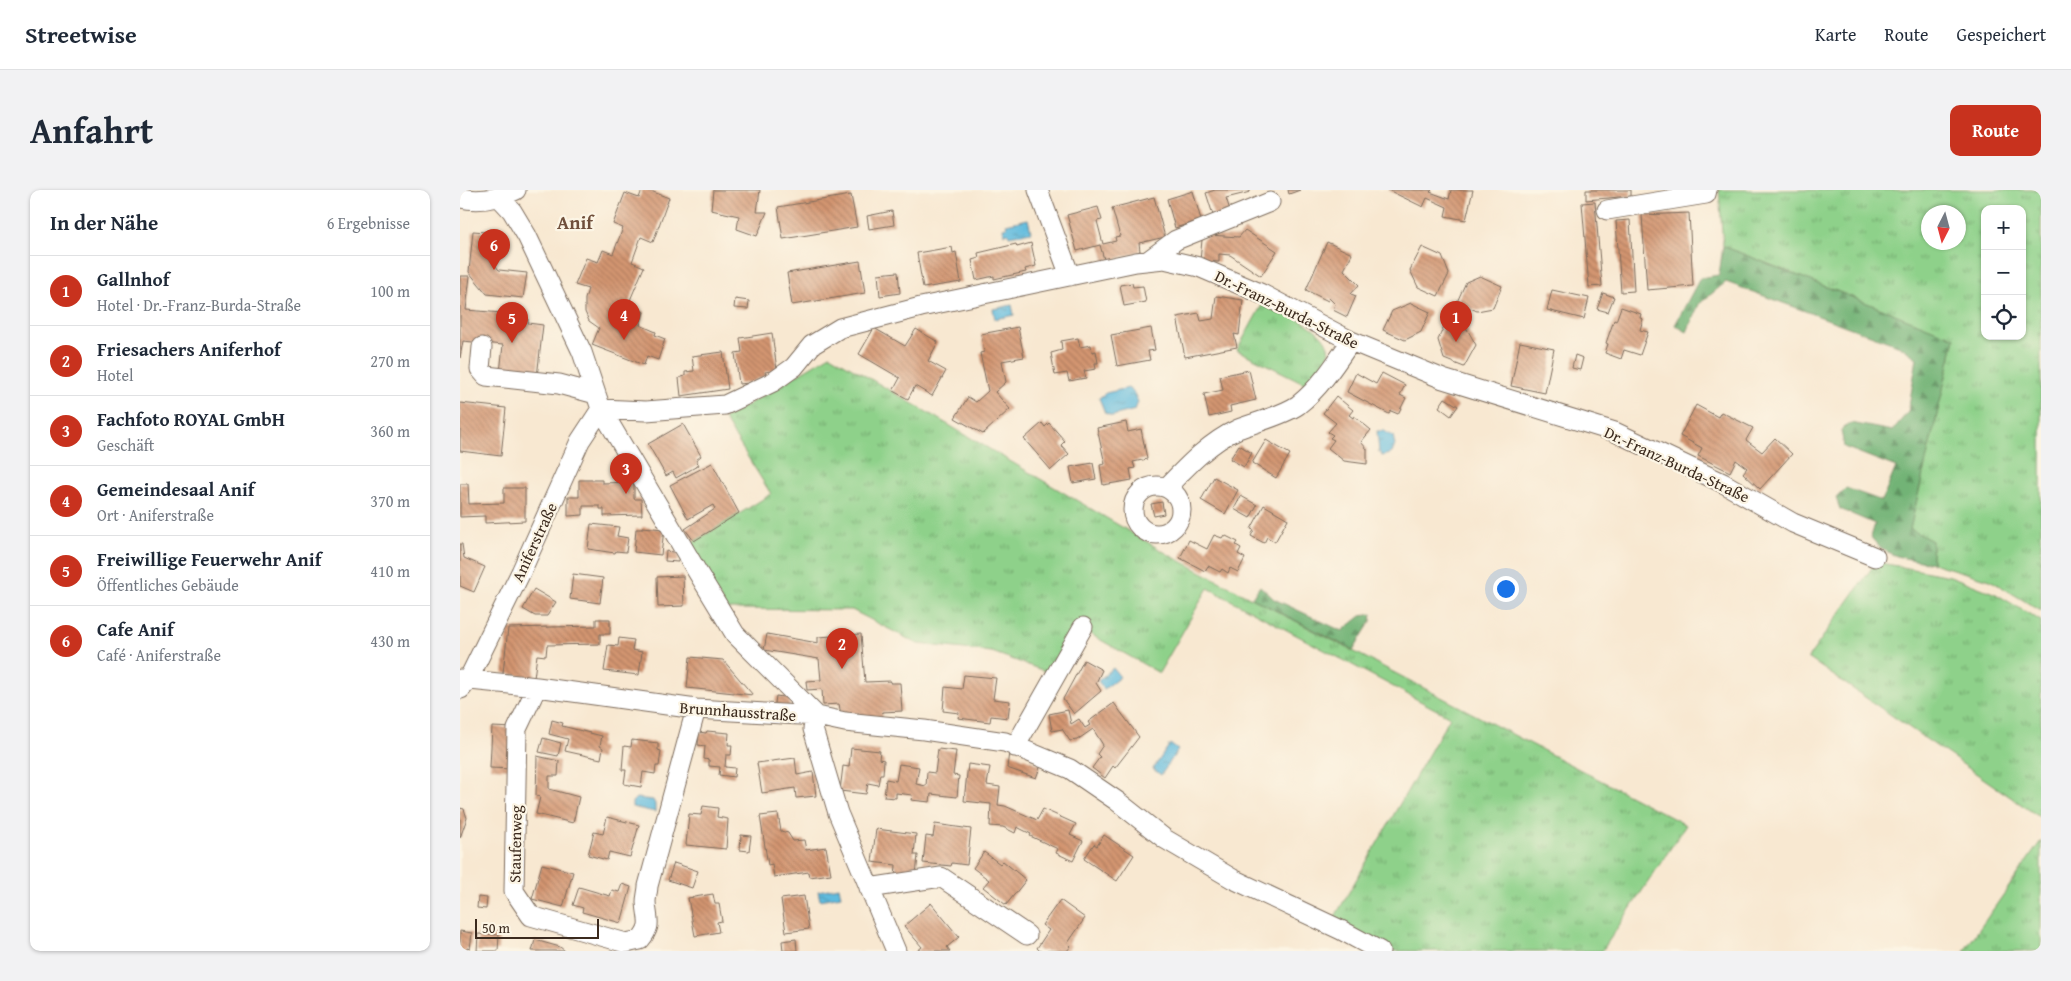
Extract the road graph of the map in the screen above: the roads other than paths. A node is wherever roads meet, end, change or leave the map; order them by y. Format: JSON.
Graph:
{"nodes":[{"id":1,"x":1038,"y":190,"type":"edge"},
{"id":2,"x":1707,"y":190,"type":"edge"},
{"id":3,"x":507,"y":193,"type":"edge"},
{"id":4,"x":460,"y":198,"type":"edge"},
{"id":5,"x":1270,"y":202,"type":"dead end"},
{"id":6,"x":1606,"y":210,"type":"dead end"},
{"id":7,"x":1149,"y":260,"type":"junction"},
{"id":8,"x":1070,"y":276,"type":"junction"},
{"id":9,"x":1351,"y":340,"type":"junction"},
{"id":10,"x":482,"y":347,"type":"dead end"},
{"id":11,"x":599,"y":401,"type":"junction"},
{"id":12,"x":1167,"y":487,"type":"dead end"},
{"id":13,"x":1875,"y":557,"type":"dead end"},
{"id":14,"x":1083,"y":627,"type":"dead end"},
{"id":15,"x":463,"y":683,"type":"edge"},
{"id":16,"x":537,"y":687,"type":"junction"},
{"id":17,"x":696,"y":709,"type":"junction"},
{"id":18,"x":817,"y":716,"type":"junction"},
{"id":19,"x":1015,"y":747,"type":"junction"},
{"id":20,"x":869,"y":888,"type":"junction"},
{"id":21,"x":1027,"y":935,"type":"dead end"},
{"id":22,"x":896,"y":951,"type":"edge"},
{"id":23,"x":1380,"y":951,"type":"edge"}],
"edges":[{"from":1,"to":8,"type":"street"},
{"from":2,"to":6,"type":"street"},
{"from":3,"to":4,"type":"street"},
{"from":3,"to":11,"type":"street"},
{"from":5,"to":7,"type":"street"},
{"from":7,"to":8,"type":"street","name":"Dr.-Franz-Burda-Straße"},
{"from":7,"to":9,"type":"street","name":"Dr.-Franz-Burda-Straße"},
{"from":8,"to":11,"type":"street","name":"Dr.-Franz-Burda-Straße"},
{"from":9,"to":12,"type":"street"},
{"from":9,"to":13,"type":"street","name":"Dr.-Franz-Burda-Straße"},
{"from":10,"to":11,"type":"street"},
{"from":11,"to":15,"type":"street","name":"Aniferstraße"},
{"from":11,"to":18,"type":"street"},
{"from":14,"to":19,"type":"street"},
{"from":15,"to":16,"type":"street","name":"Brunnhausstraße"},
{"from":16,"to":17,"type":"street","name":"Brunnhausstraße"},
{"from":16,"to":17,"type":"street","name":"Staufenweg"},
{"from":17,"to":18,"type":"street","name":"Brunnhausstraße"},
{"from":18,"to":19,"type":"street","name":"Brunnhausstraße"},
{"from":18,"to":20,"type":"street"},
{"from":19,"to":23,"type":"street","name":"Brunnhausstraße"},
{"from":20,"to":21,"type":"street"},
{"from":20,"to":22,"type":"street"}]}
